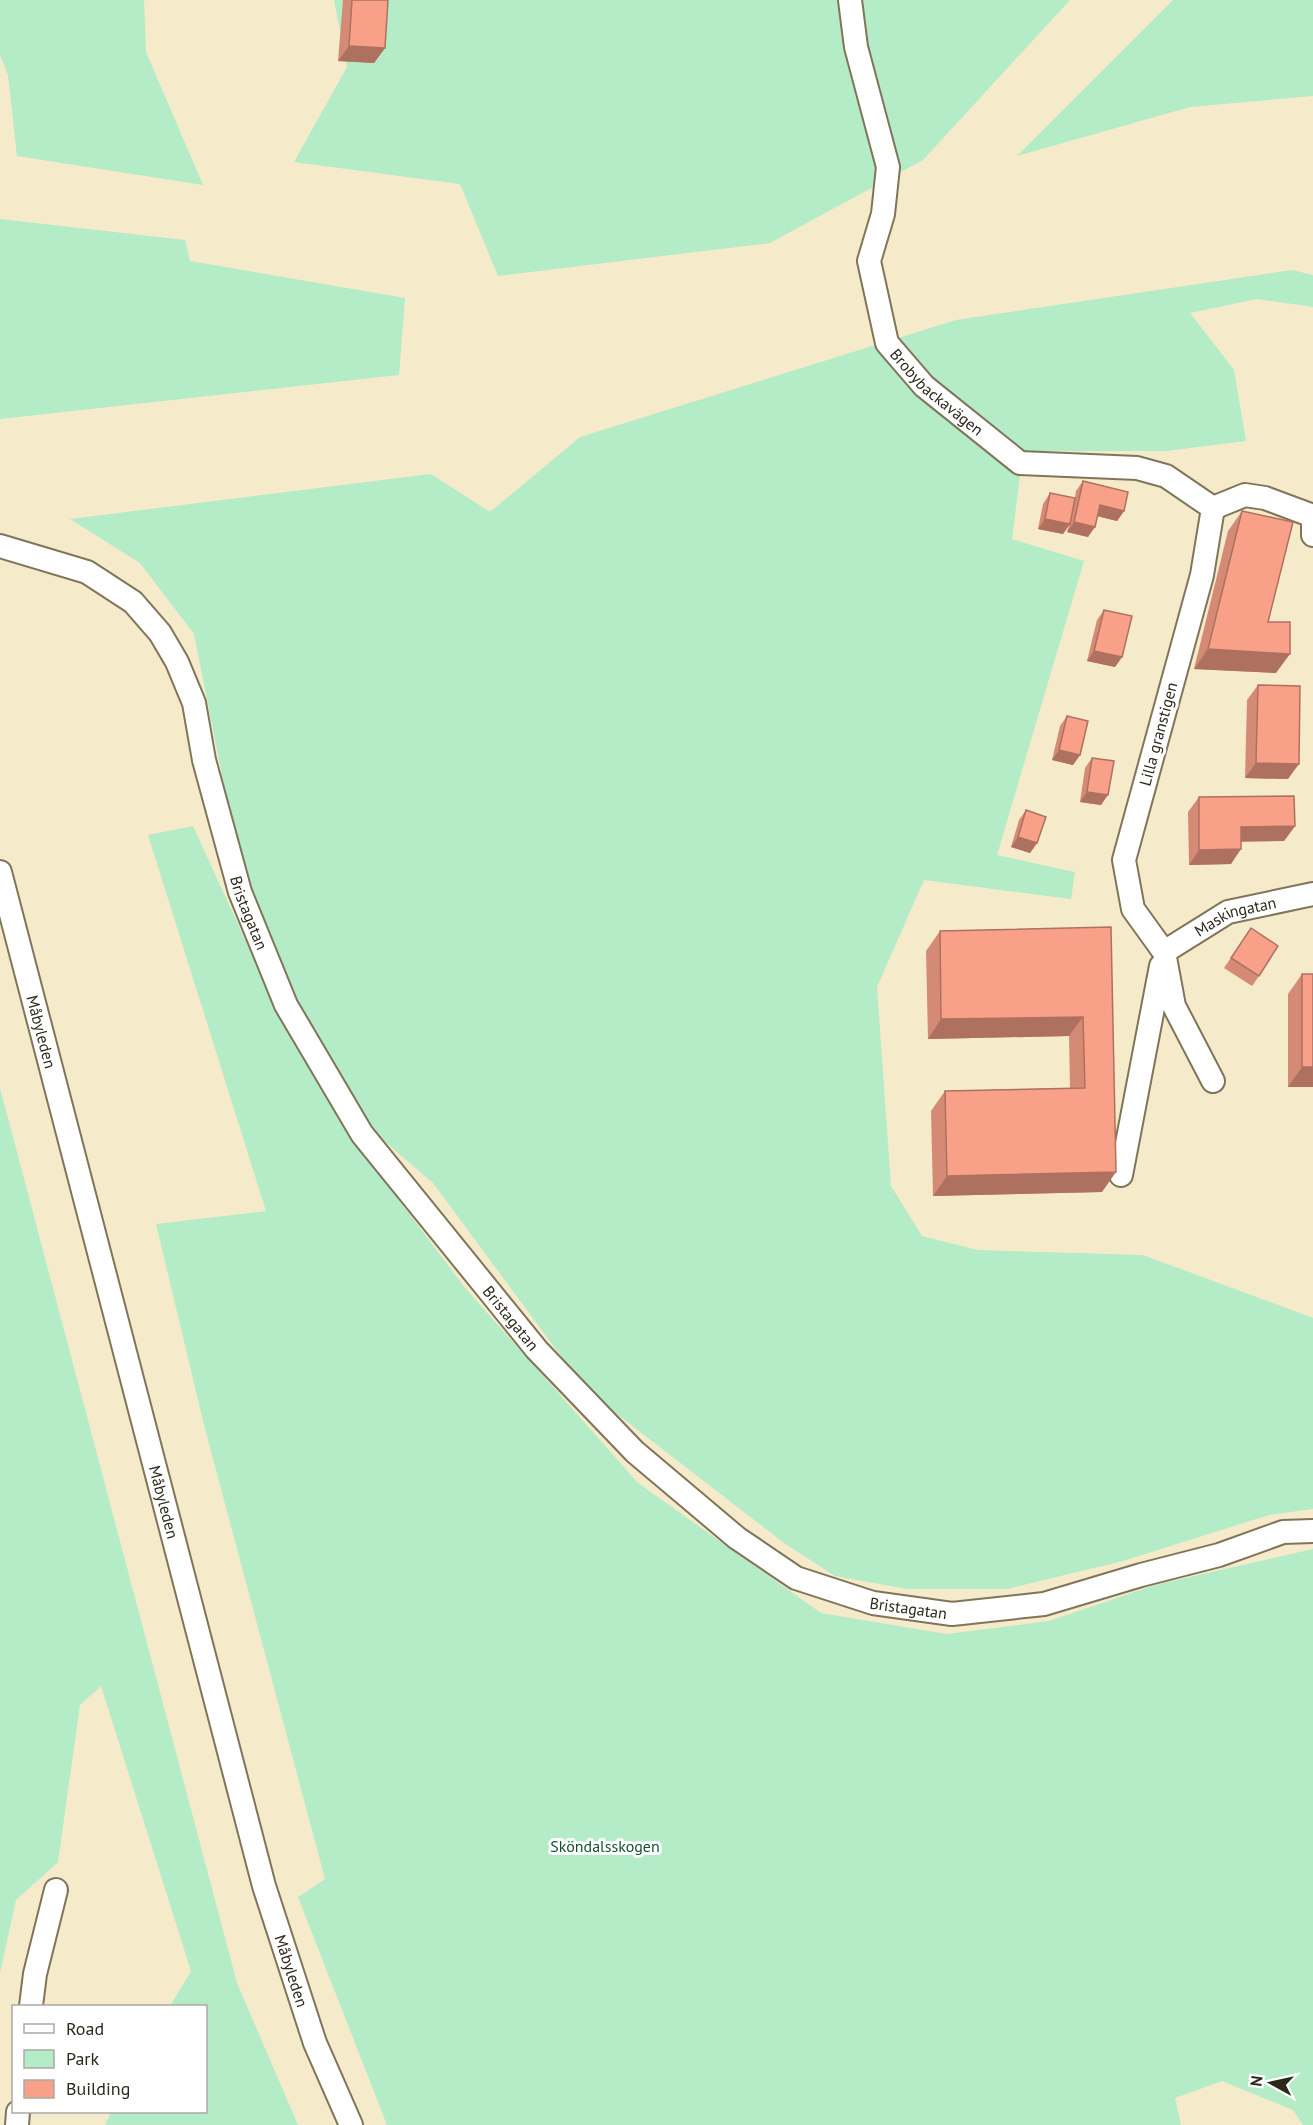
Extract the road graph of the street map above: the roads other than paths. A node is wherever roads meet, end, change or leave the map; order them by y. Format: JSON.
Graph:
{"nodes":[{"id":1,"x":850,"y":0,"type":"edge"},
{"id":2,"x":1213,"y":508,"type":"junction"},
{"id":3,"x":1313,"y":535,"type":"edge"},
{"id":4,"x":0,"y":546,"type":"edge"},
{"id":5,"x":0,"y":559,"type":"edge"},
{"id":6,"x":44,"y":559,"type":"junction"},
{"id":7,"x":0,"y":872,"type":"edge"},
{"id":8,"x":1313,"y":894,"type":"edge"},
{"id":9,"x":1164,"y":952,"type":"junction"},
{"id":10,"x":1213,"y":1081,"type":"dead end"},
{"id":11,"x":1121,"y":1175,"type":"dead end"},
{"id":12,"x":1313,"y":1531,"type":"edge"},
{"id":13,"x":56,"y":1890,"type":"dead end"},
{"id":14,"x":31,"y":2005,"type":"edge"},
{"id":15,"x":351,"y":2125,"type":"edge"}],
"edges":[{"from":1,"to":2,"type":"street","name":"Brobybackavägen"},
{"from":2,"to":3,"type":"street"},
{"from":2,"to":9,"type":"street","name":"Lilla granstigen"},
{"from":4,"to":6,"type":"street","name":"Bristagatan"},
{"from":5,"to":6,"type":"street","name":"Bristagatan"},
{"from":6,"to":12,"type":"street","name":"Bristagatan"},
{"from":7,"to":15,"type":"street","name":"Måbyleden"},
{"from":8,"to":9,"type":"street","name":"Maskingatan"},
{"from":9,"to":10,"type":"street"},
{"from":9,"to":11,"type":"street"},
{"from":13,"to":14,"type":"street"}]}
